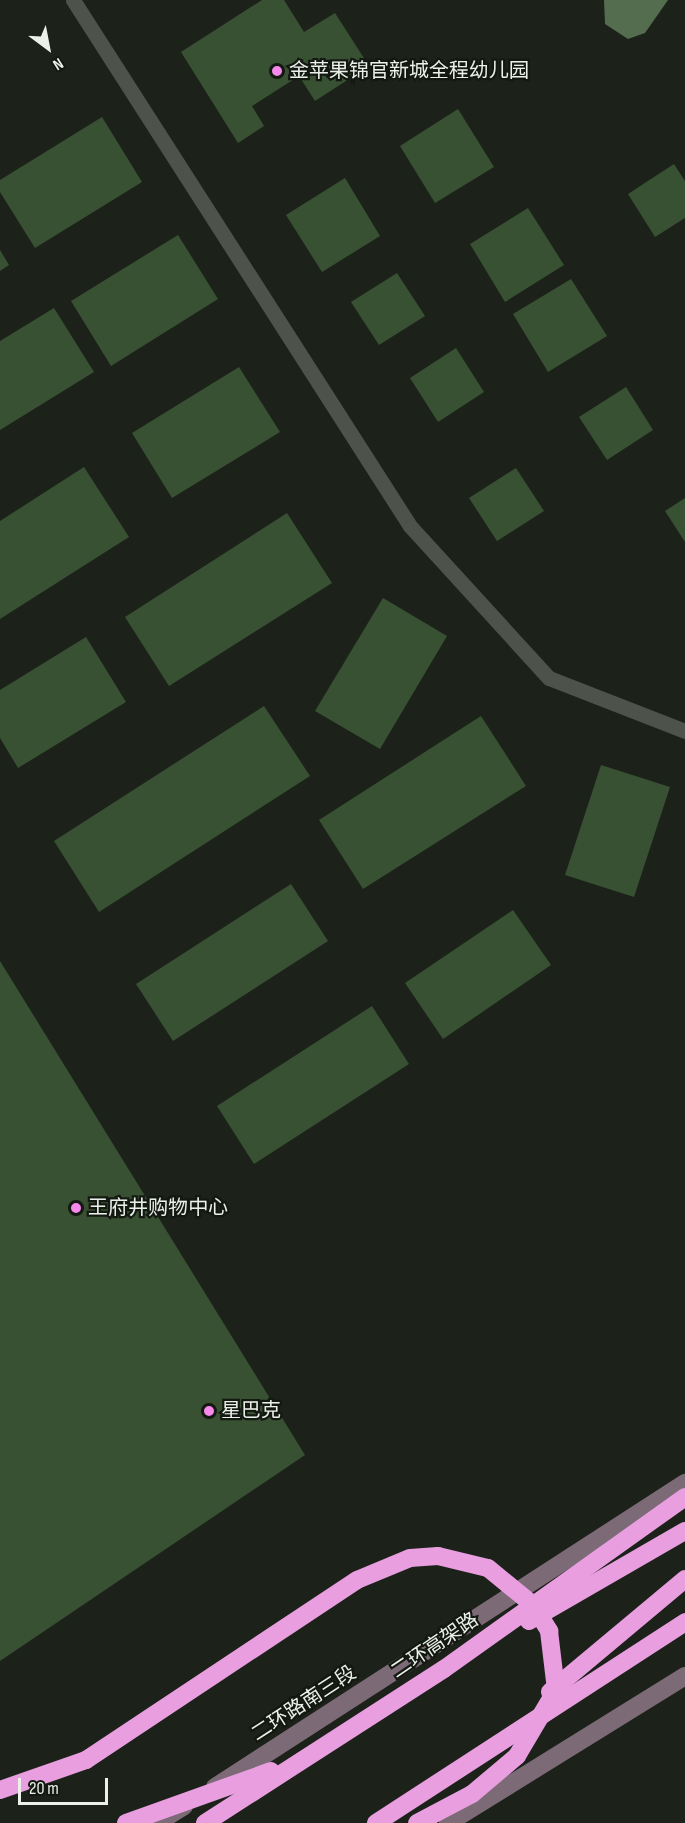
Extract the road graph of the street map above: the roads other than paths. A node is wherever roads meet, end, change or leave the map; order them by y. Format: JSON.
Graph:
{"nodes":[{"id":1,"x":73,"y":0,"type":"edge"},
{"id":2,"x":685,"y":731,"type":"edge"},
{"id":3,"x":685,"y":1483,"type":"edge"},
{"id":4,"x":685,"y":1497,"type":"edge"},
{"id":5,"x":685,"y":1531,"type":"edge"},
{"id":6,"x":685,"y":1579,"type":"edge"},
{"id":7,"x":685,"y":1622,"type":"edge"},
{"id":8,"x":444,"y":1669,"type":"junction"},
{"id":9,"x":685,"y":1676,"type":"edge"},
{"id":10,"x":295,"y":1763,"type":"junction"},
{"id":11,"x":459,"y":1768,"type":"junction"},
{"id":12,"x":0,"y":1791,"type":"edge"},
{"id":13,"x":126,"y":1823,"type":"edge"},
{"id":14,"x":157,"y":1823,"type":"edge"},
{"id":15,"x":205,"y":1823,"type":"edge"},
{"id":16,"x":376,"y":1823,"type":"edge"},
{"id":17,"x":417,"y":1823,"type":"edge"},
{"id":18,"x":448,"y":1823,"type":"edge"}],
"edges":[{"from":1,"to":2,"type":"lane"},
{"from":3,"to":14,"type":"main road","name":"二环路南三段"},
{"from":4,"to":8,"type":"highway","name":"二环高架路"},
{"from":5,"to":8,"type":"highway"},
{"from":6,"to":11,"type":"highway"},
{"from":7,"to":11,"type":"highway"},
{"from":8,"to":10,"type":"highway","name":"二环高架路"},
{"from":9,"to":18,"type":"main road"},
{"from":10,"to":13,"type":"highway"},
{"from":10,"to":15,"type":"highway","name":"二环高架路"},
{"from":11,"to":16,"type":"highway"},
{"from":12,"to":17,"type":"highway"}]}
